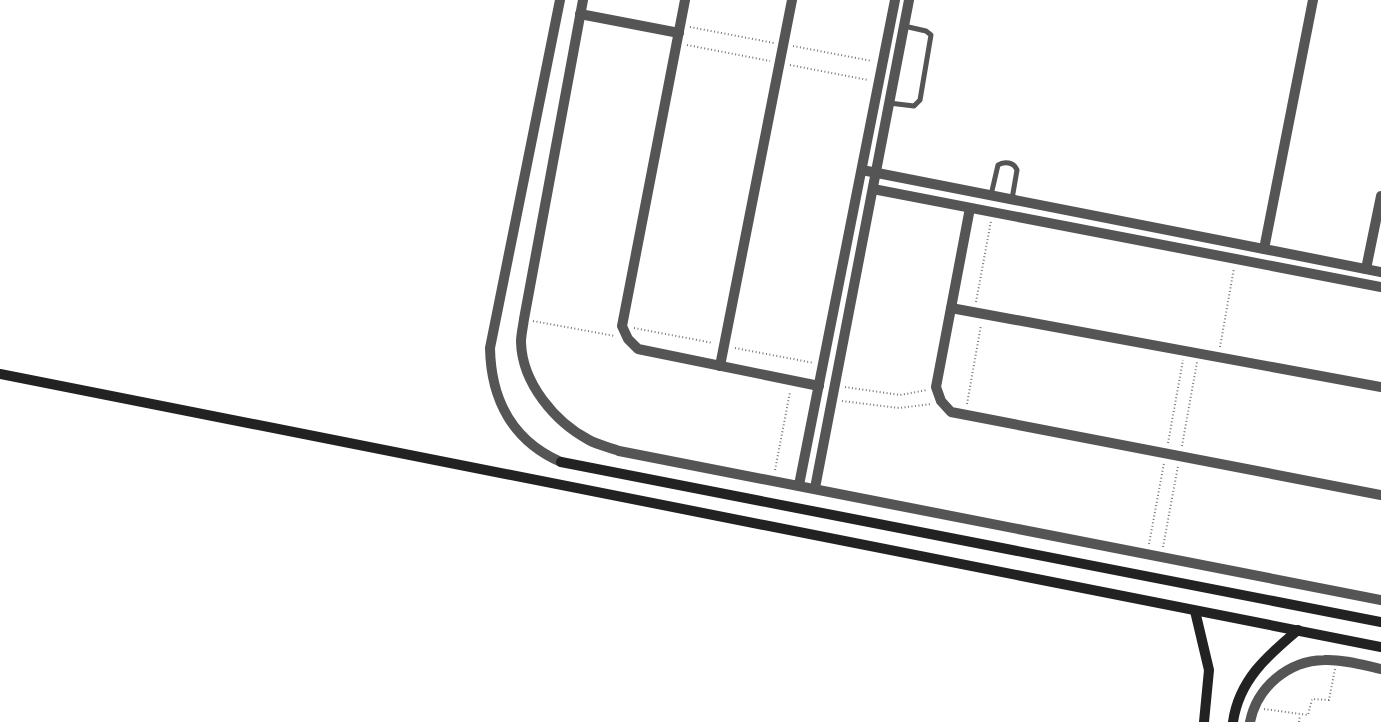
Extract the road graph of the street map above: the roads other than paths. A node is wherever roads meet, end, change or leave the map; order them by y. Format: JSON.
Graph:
{"nodes":[{"id":1,"x":560,"y":0,"type":"edge"},
{"id":2,"x":583,"y":0,"type":"edge"},
{"id":3,"x":685,"y":0,"type":"edge"},
{"id":4,"x":792,"y":0,"type":"edge"},
{"id":5,"x":895,"y":0,"type":"edge"},
{"id":6,"x":909,"y":0,"type":"edge"},
{"id":7,"x":1313,"y":0,"type":"edge"},
{"id":8,"x":580,"y":14,"type":"junction"},
{"id":9,"x":904,"y":26,"type":"junction"},
{"id":10,"x":679,"y":33,"type":"junction"},
{"id":11,"x":889,"y":103,"type":"junction"},
{"id":12,"x":862,"y":170,"type":"junction"},
{"id":13,"x":876,"y":172,"type":"junction"},
{"id":14,"x":872,"y":189,"type":"junction"},
{"id":15,"x":990,"y":195,"type":"junction"},
{"id":16,"x":1381,"y":196,"type":"edge"},
{"id":17,"x":1012,"y":199,"type":"junction"},
{"id":18,"x":970,"y":208,"type":"junction"},
{"id":19,"x":1264,"y":249,"type":"junction"},
{"id":20,"x":1366,"y":269,"type":"junction"},
{"id":21,"x":1381,"y":272,"type":"edge"},
{"id":22,"x":1381,"y":287,"type":"edge"},
{"id":23,"x":951,"y":308,"type":"junction"},
{"id":24,"x":720,"y":366,"type":"junction"},
{"id":25,"x":0,"y":374,"type":"edge"},
{"id":26,"x":819,"y":386,"type":"junction"},
{"id":27,"x":1381,"y":387,"type":"edge"},
{"id":28,"x":799,"y":485,"type":"junction"},
{"id":29,"x":815,"y":488,"type":"junction"},
{"id":30,"x":1381,"y":495,"type":"edge"},
{"id":31,"x":1381,"y":600,"type":"edge"},
{"id":32,"x":1195,"y":611,"type":"junction"},
{"id":33,"x":1381,"y":622,"type":"edge"},
{"id":34,"x":1298,"y":630,"type":"junction"},
{"id":35,"x":1381,"y":647,"type":"edge"},
{"id":36,"x":1381,"y":669,"type":"edge"},
{"id":37,"x":1204,"y":722,"type":"edge"},
{"id":38,"x":1233,"y":722,"type":"edge"},
{"id":39,"x":1250,"y":722,"type":"edge"}],
"edges":[{"from":1,"to":33,"type":"street"},
{"from":2,"to":8,"type":"street"},
{"from":3,"to":10,"type":"street"},
{"from":4,"to":24,"type":"street"},
{"from":5,"to":12,"type":"street"},
{"from":6,"to":9,"type":"street"},
{"from":7,"to":19,"type":"street"},
{"from":8,"to":10,"type":"street"},
{"from":8,"to":28,"type":"street"},
{"from":9,"to":11,"type":"street"},
{"from":9,"to":11,"type":"lane"},
{"from":10,"to":24,"type":"street"},
{"from":11,"to":13,"type":"street"},
{"from":12,"to":13,"type":"street"},
{"from":12,"to":26,"type":"street"},
{"from":13,"to":14,"type":"street"},
{"from":13,"to":15,"type":"street"},
{"from":14,"to":18,"type":"street"},
{"from":14,"to":29,"type":"street"},
{"from":15,"to":17,"type":"street"},
{"from":15,"to":17,"type":"lane"},
{"from":16,"to":20,"type":"street"},
{"from":17,"to":19,"type":"street"},
{"from":18,"to":22,"type":"street"},
{"from":18,"to":23,"type":"street"},
{"from":19,"to":20,"type":"street"},
{"from":20,"to":21,"type":"street"},
{"from":23,"to":27,"type":"street"},
{"from":23,"to":30,"type":"street"},
{"from":24,"to":26,"type":"street"},
{"from":25,"to":32,"type":"street"},
{"from":26,"to":28,"type":"street"},
{"from":28,"to":29,"type":"street"},
{"from":29,"to":31,"type":"street"},
{"from":32,"to":34,"type":"street"},
{"from":32,"to":37,"type":"street"},
{"from":34,"to":35,"type":"street"},
{"from":34,"to":38,"type":"street"},
{"from":36,"to":39,"type":"street"}]}
